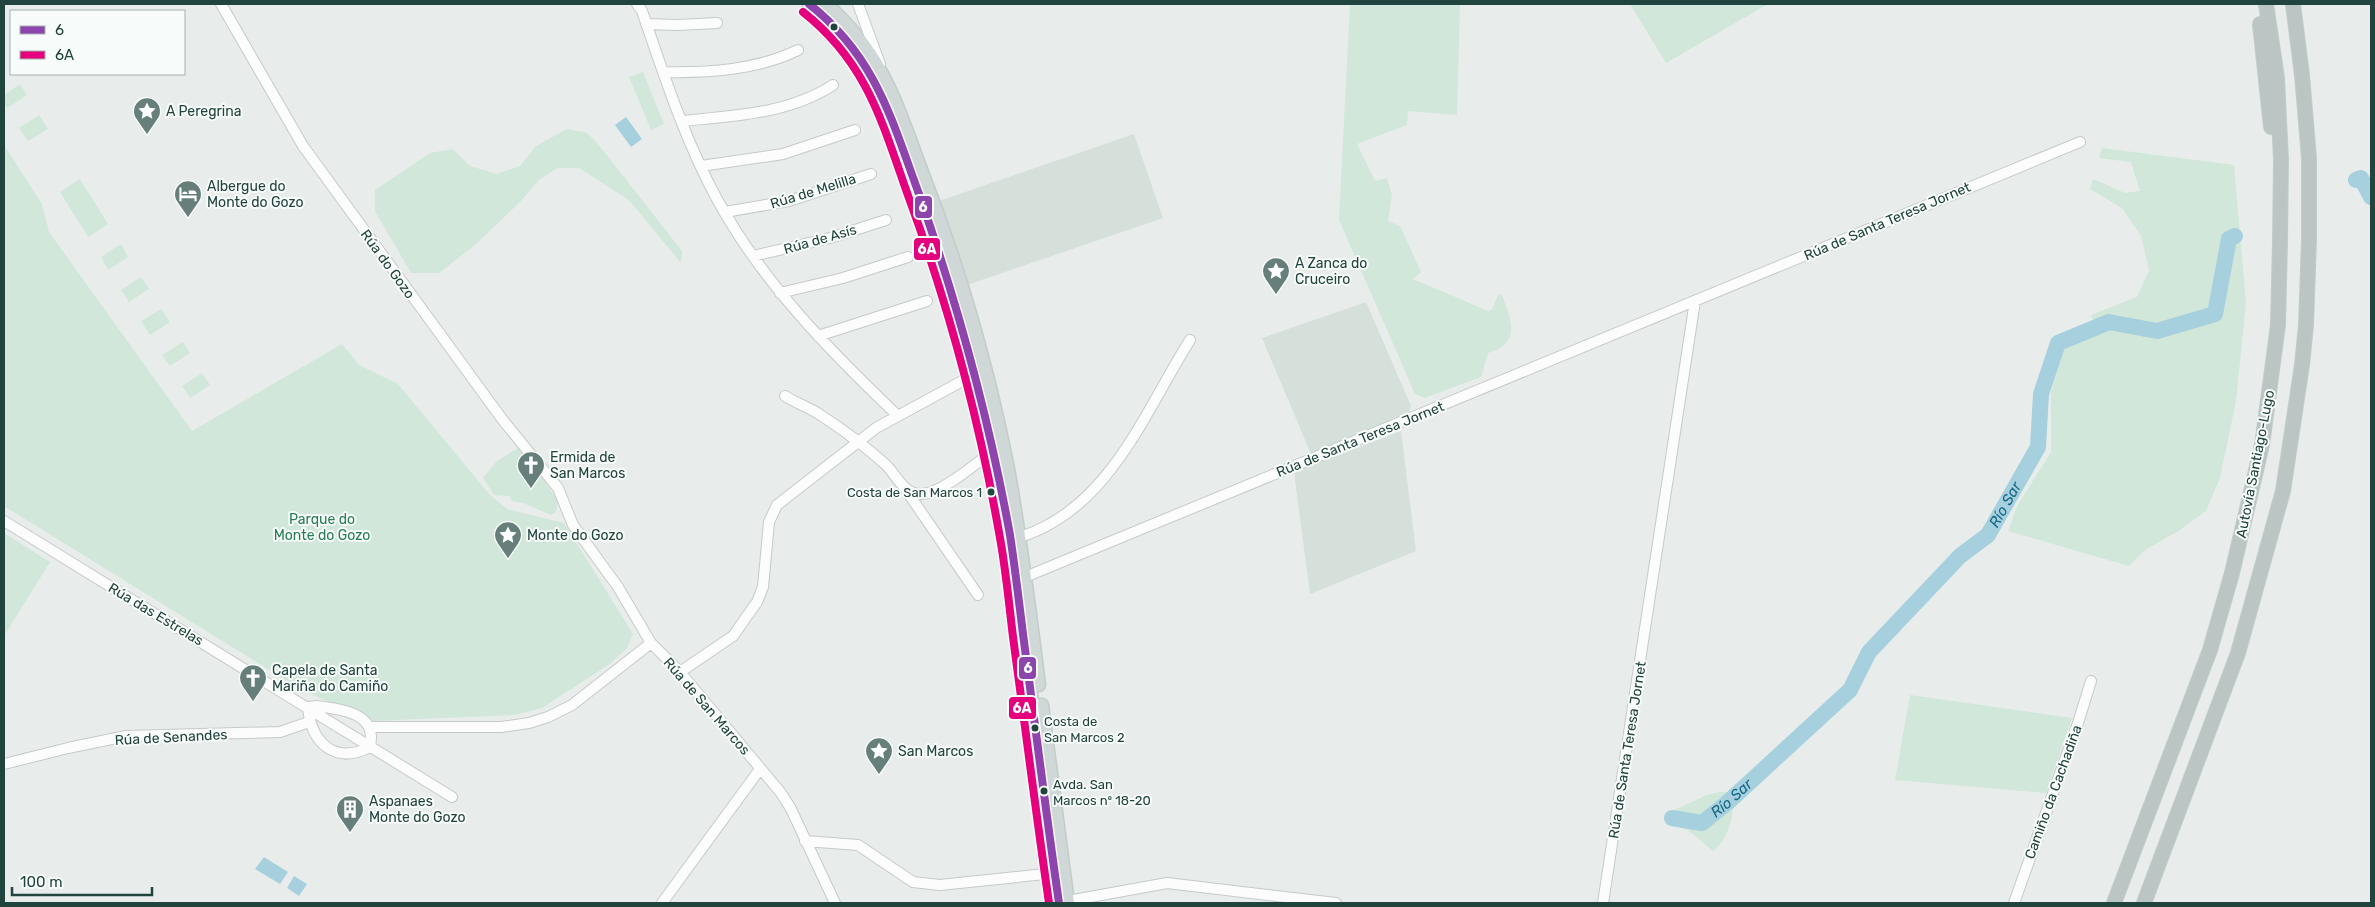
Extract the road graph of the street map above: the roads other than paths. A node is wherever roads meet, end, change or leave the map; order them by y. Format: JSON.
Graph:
{"nodes":[{"id":1,"x":221,"y":4,"type":"edge"},
{"id":2,"x":809,"y":4,"type":"edge"},
{"id":3,"x":2257,"y":4,"type":"edge"},
{"id":4,"x":2266,"y":4,"type":"edge"},
{"id":5,"x":2293,"y":4,"type":"edge"},
{"id":6,"x":858,"y":5,"type":"edge"},
{"id":7,"x":640,"y":6,"type":"edge"},
{"id":8,"x":826,"y":10,"type":"edge"},
{"id":9,"x":717,"y":23,"type":"dead end"},
{"id":10,"x":646,"y":24,"type":"junction"},
{"id":11,"x":855,"y":29,"type":"junction"},
{"id":12,"x":798,"y":50,"type":"dead end"},
{"id":13,"x":663,"y":72,"type":"junction"},
{"id":14,"x":881,"y":79,"type":"junction"},
{"id":15,"x":833,"y":85,"type":"dead end"},
{"id":16,"x":681,"y":120,"type":"junction"},
{"id":17,"x":855,"y":130,"type":"dead end"},
{"id":18,"x":2080,"y":142,"type":"dead end"},
{"id":19,"x":701,"y":166,"type":"junction"},
{"id":20,"x":871,"y":174,"type":"dead end"},
{"id":21,"x":2281,"y":178,"type":"junction"},
{"id":22,"x":725,"y":212,"type":"junction"},
{"id":23,"x":886,"y":220,"type":"dead end"},
{"id":24,"x":753,"y":256,"type":"junction"},
{"id":25,"x":908,"y":257,"type":"dead end"},
{"id":26,"x":780,"y":294,"type":"junction"},
{"id":27,"x":927,"y":301,"type":"dead end"},
{"id":28,"x":1695,"y":301,"type":"junction"},
{"id":29,"x":969,"y":310,"type":"junction"},
{"id":30,"x":818,"y":336,"type":"junction"},
{"id":31,"x":1190,"y":340,"type":"dead end"},
{"id":32,"x":969,"y":377,"type":"junction"},
{"id":33,"x":785,"y":396,"type":"dead end"},
{"id":34,"x":897,"y":415,"type":"junction"},
{"id":35,"x":1000,"y":434,"type":"junction"},
{"id":36,"x":860,"y":441,"type":"junction"},
{"id":37,"x":998,"y":449,"type":"junction"},
{"id":38,"x":905,"y":490,"type":"junction"},
{"id":39,"x":1004,"y":507,"type":"junction"},
{"id":40,"x":569,"y":515,"type":"joint"},
{"id":41,"x":4,"y":521,"type":"edge"},
{"id":42,"x":1020,"y":538,"type":"junction"},
{"id":43,"x":1025,"y":577,"type":"junction"},
{"id":44,"x":978,"y":594,"type":"dead end"},
{"id":45,"x":651,"y":643,"type":"junction"},
{"id":46,"x":680,"y":672,"type":"junction"},
{"id":47,"x":1030,"y":678,"type":"junction"},
{"id":48,"x":2091,"y":681,"type":"dead end"},
{"id":49,"x":308,"y":707,"type":"junction"},
{"id":50,"x":309,"y":722,"type":"junction"},
{"id":51,"x":369,"y":727,"type":"junction"},
{"id":52,"x":370,"y":747,"type":"junction"},
{"id":53,"x":4,"y":764,"type":"edge"},
{"id":54,"x":760,"y":769,"type":"junction"},
{"id":55,"x":452,"y":797,"type":"dead end"},
{"id":56,"x":805,"y":841,"type":"junction"},
{"id":57,"x":1055,"y":873,"type":"junction"},
{"id":58,"x":662,"y":903,"type":"edge"},
{"id":59,"x":835,"y":903,"type":"edge"},
{"id":60,"x":1065,"y":903,"type":"edge"},
{"id":61,"x":1336,"y":903,"type":"edge"},
{"id":62,"x":1603,"y":903,"type":"edge"},
{"id":63,"x":2014,"y":903,"type":"edge"},
{"id":64,"x":2114,"y":903,"type":"edge"},
{"id":65,"x":2144,"y":903,"type":"edge"}],
"edges":[{"from":1,"to":40,"type":"street","name":"Rúa do Gozo"},
{"from":2,"to":8,"type":"main road"},
{"from":3,"to":21,"type":"highway"},
{"from":4,"to":21,"type":"highway","name":"Autovía Santiago-Lugo"},
{"from":5,"to":65,"type":"highway","name":"Autovía Santiago-Lugo"},
{"from":6,"to":11,"type":"street"},
{"from":7,"to":10,"type":"street"},
{"from":8,"to":11,"type":"main road"},
{"from":8,"to":14,"type":"main road"},
{"from":9,"to":10,"type":"street"},
{"from":10,"to":13,"type":"street"},
{"from":11,"to":14,"type":"main road"},
{"from":12,"to":13,"type":"street"},
{"from":13,"to":16,"type":"street"},
{"from":14,"to":29,"type":"main road"},
{"from":14,"to":32,"type":"main road"},
{"from":15,"to":16,"type":"street"},
{"from":16,"to":19,"type":"street"},
{"from":17,"to":19,"type":"street"},
{"from":18,"to":28,"type":"street","name":"Rúa de Santa Teresa Jornet"},
{"from":19,"to":22,"type":"street"},
{"from":20,"to":22,"type":"street","name":"Rúa de Melilla"},
{"from":21,"to":64,"type":"highway","name":"Autovía Santiago-Lugo"},
{"from":22,"to":24,"type":"street"},
{"from":23,"to":24,"type":"street","name":"Rúa de Asís"},
{"from":24,"to":26,"type":"street"},
{"from":25,"to":26,"type":"street"},
{"from":26,"to":30,"type":"street"},
{"from":27,"to":30,"type":"street"},
{"from":28,"to":43,"type":"street","name":"Rúa de Santa Teresa Jornet"},
{"from":28,"to":62,"type":"street","name":"Rúa de Santa Teresa Jornet"},
{"from":29,"to":32,"type":"main road"},
{"from":29,"to":35,"type":"main road"},
{"from":30,"to":34,"type":"street"},
{"from":31,"to":42,"type":"street"},
{"from":32,"to":34,"type":"street"},
{"from":32,"to":35,"type":"main road"},
{"from":32,"to":37,"type":"main road"},
{"from":33,"to":36,"type":"street"},
{"from":34,"to":36,"type":"street"},
{"from":35,"to":37,"type":"main road"},
{"from":36,"to":38,"type":"street"},
{"from":36,"to":46,"type":"street"},
{"from":37,"to":38,"type":"street"},
{"from":37,"to":39,"type":"main road"},
{"from":37,"to":42,"type":"main road"},
{"from":38,"to":44,"type":"street"},
{"from":39,"to":43,"type":"main road"},
{"from":39,"to":47,"type":"main road"},
{"from":40,"to":45,"type":"street","name":"Rúa de San Marcos"},
{"from":41,"to":49,"type":"street","name":"Rúa das Estrelas"},
{"from":42,"to":43,"type":"main road"},
{"from":43,"to":47,"type":"main road"},
{"from":43,"to":60,"type":"main road"},
{"from":45,"to":46,"type":"street","name":"Rúa de San Marcos"},
{"from":45,"to":51,"type":"street"},
{"from":46,"to":54,"type":"street","name":"Rúa de San Marcos"},
{"from":47,"to":57,"type":"main road"},
{"from":48,"to":63,"type":"street","name":"Camiño da Cachadiña"},
{"from":49,"to":50,"type":"street"},
{"from":49,"to":51,"type":"street","name":"Rúa das Estrelas"},
{"from":49,"to":52,"type":"street","name":"Rúa das Estrelas"},
{"from":50,"to":52,"type":"street"},
{"from":50,"to":53,"type":"street","name":"Rúa de Senandes"},
{"from":51,"to":52,"type":"street"},
{"from":52,"to":55,"type":"street","name":"Rúa das Estrelas"},
{"from":54,"to":56,"type":"street","name":"Rúa de San Marcos"},
{"from":54,"to":58,"type":"street"},
{"from":56,"to":57,"type":"street"},
{"from":56,"to":59,"type":"street","name":"Rúa de San Marcos"},
{"from":57,"to":60,"type":"main road"},
{"from":60,"to":61,"type":"street"}]}
